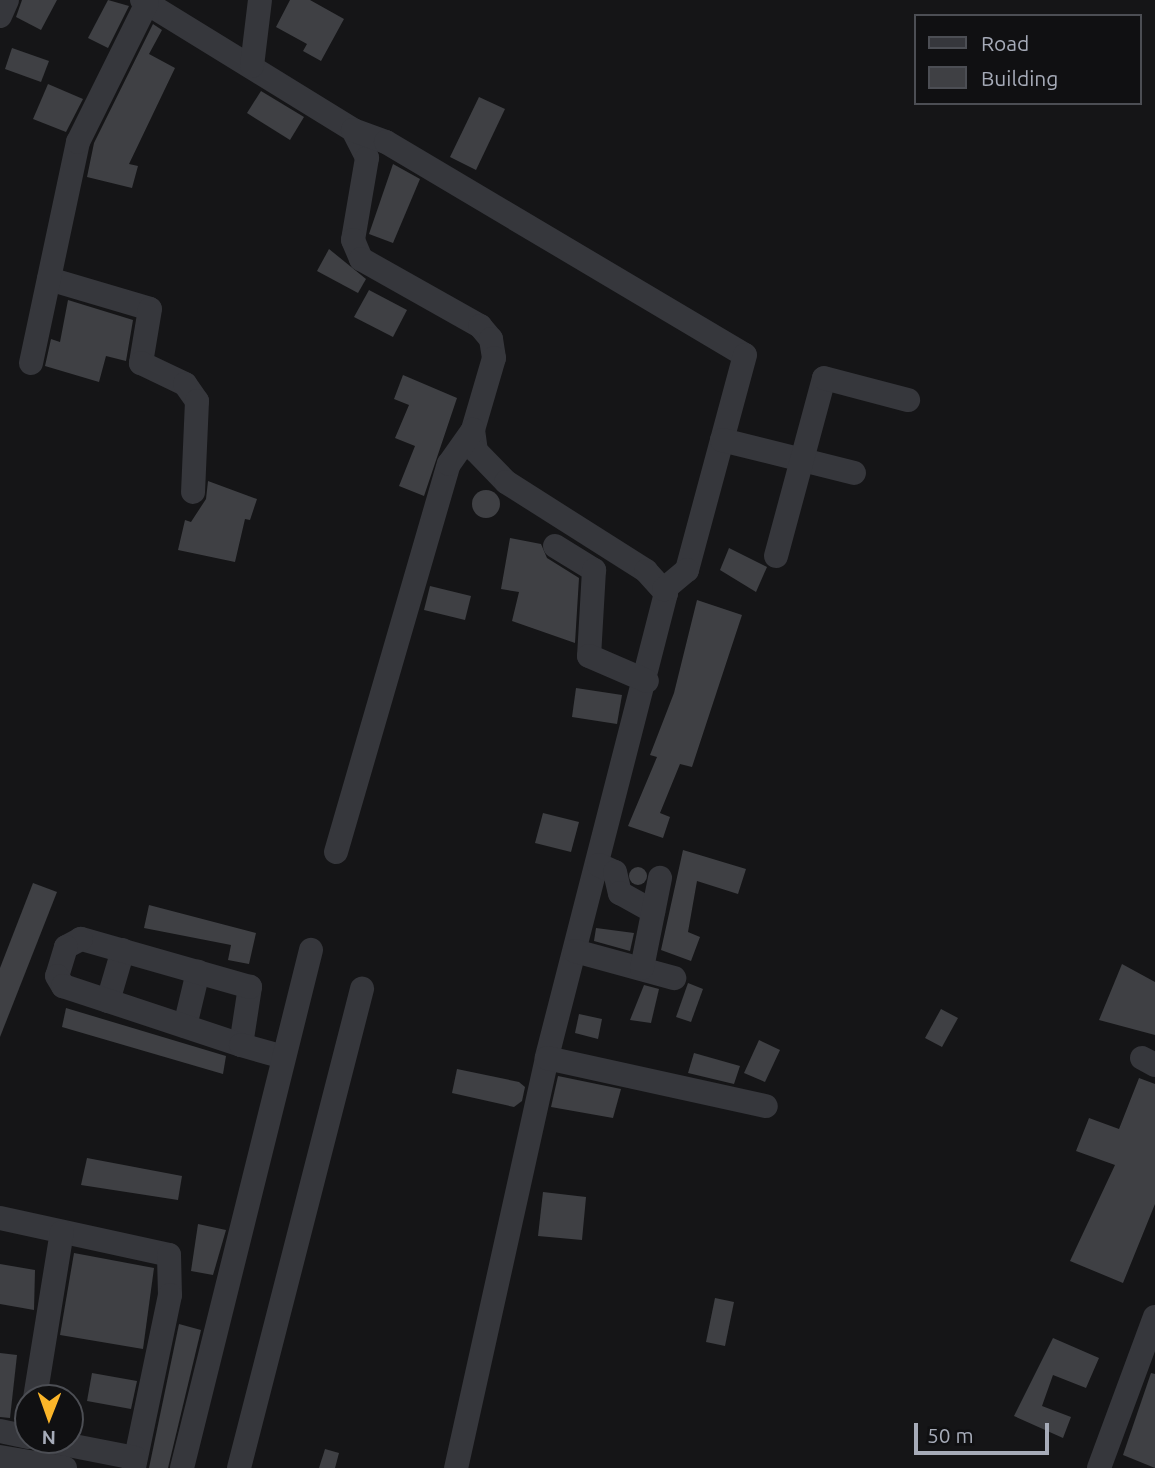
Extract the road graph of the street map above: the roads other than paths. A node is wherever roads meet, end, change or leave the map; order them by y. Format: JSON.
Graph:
{"nodes":[{"id":1,"x":7,"y":0,"type":"edge"},
{"id":2,"x":260,"y":0,"type":"edge"},
{"id":3,"x":144,"y":2,"type":"edge"},
{"id":4,"x":0,"y":16,"type":"edge"},
{"id":5,"x":252,"y":66,"type":"junction"},
{"id":6,"x":353,"y":130,"type":"junction"},
{"id":7,"x":49,"y":279,"type":"junction"},
{"id":8,"x":32,"y":363,"type":"dead end"},
{"id":9,"x":908,"y":400,"type":"dead end"},
{"id":10,"x":473,"y":430,"type":"junction"},
{"id":11,"x":722,"y":440,"type":"junction"},
{"id":12,"x":802,"y":460,"type":"junction"},
{"id":13,"x":854,"y":473,"type":"dead end"},
{"id":14,"x":194,"y":492,"type":"dead end"},
{"id":15,"x":555,"y":546,"type":"dead end"},
{"id":16,"x":776,"y":556,"type":"dead end"},
{"id":17,"x":664,"y":589,"type":"junction"},
{"id":18,"x":647,"y":681,"type":"junction"},
{"id":19,"x":336,"y":852,"type":"dead end"},
{"id":20,"x":599,"y":865,"type":"junction"},
{"id":21,"x":660,"y":878,"type":"dead end"},
{"id":22,"x":653,"y":911,"type":"junction"},
{"id":23,"x":123,"y":950,"type":"junction"},
{"id":24,"x":311,"y":950,"type":"dead end"},
{"id":25,"x":575,"y":951,"type":"junction"},
{"id":26,"x":642,"y":968,"type":"junction"},
{"id":27,"x":198,"y":972,"type":"junction"},
{"id":28,"x":674,"y":978,"type":"dead end"},
{"id":29,"x":362,"y":989,"type":"dead end"},
{"id":30,"x":108,"y":1001,"type":"junction"},
{"id":31,"x":185,"y":1026,"type":"junction"},
{"id":32,"x":241,"y":1045,"type":"junction"},
{"id":33,"x":280,"y":1056,"type":"junction"},
{"id":34,"x":547,"y":1058,"type":"junction"},
{"id":35,"x":766,"y":1106,"type":"dead end"},
{"id":36,"x":0,"y":1218,"type":"edge"},
{"id":37,"x":62,"y":1232,"type":"junction"},
{"id":38,"x":1155,"y":1317,"type":"edge"},
{"id":39,"x":37,"y":1384,"type":"edge"},
{"id":40,"x":84,"y":1450,"type":"edge"},
{"id":41,"x":0,"y":1457,"type":"edge"},
{"id":42,"x":135,"y":1463,"type":"edge"},
{"id":43,"x":65,"y":1468,"type":"edge"},
{"id":44,"x":182,"y":1468,"type":"edge"},
{"id":45,"x":239,"y":1468,"type":"edge"},
{"id":46,"x":456,"y":1468,"type":"edge"},
{"id":47,"x":1099,"y":1468,"type":"edge"}],
"edges":[{"from":1,"to":4,"type":"street"},
{"from":2,"to":5,"type":"street"},
{"from":3,"to":5,"type":"street"},
{"from":3,"to":7,"type":"street"},
{"from":5,"to":6,"type":"street"},
{"from":6,"to":10,"type":"street"},
{"from":6,"to":11,"type":"street"},
{"from":7,"to":8,"type":"street"},
{"from":7,"to":14,"type":"street"},
{"from":9,"to":12,"type":"street"},
{"from":10,"to":17,"type":"street"},
{"from":10,"to":19,"type":"street"},
{"from":11,"to":12,"type":"street"},
{"from":11,"to":17,"type":"street"},
{"from":12,"to":13,"type":"street"},
{"from":12,"to":16,"type":"street"},
{"from":15,"to":18,"type":"street"},
{"from":17,"to":18,"type":"street"},
{"from":18,"to":20,"type":"street"},
{"from":20,"to":22,"type":"street"},
{"from":20,"to":25,"type":"street"},
{"from":21,"to":22,"type":"street"},
{"from":22,"to":26,"type":"street"},
{"from":23,"to":27,"type":"street"},
{"from":23,"to":30,"type":"street"},
{"from":23,"to":30,"type":"street"},
{"from":24,"to":33,"type":"street"},
{"from":25,"to":26,"type":"street"},
{"from":25,"to":34,"type":"street"},
{"from":26,"to":28,"type":"street"},
{"from":27,"to":31,"type":"street"},
{"from":27,"to":32,"type":"street"},
{"from":29,"to":45,"type":"street"},
{"from":30,"to":31,"type":"street"},
{"from":31,"to":32,"type":"street"},
{"from":32,"to":33,"type":"street"},
{"from":33,"to":44,"type":"street"},
{"from":34,"to":35,"type":"street"},
{"from":34,"to":46,"type":"street"},
{"from":36,"to":37,"type":"street"},
{"from":37,"to":39,"type":"street"},
{"from":37,"to":42,"type":"street"},
{"from":38,"to":47,"type":"street"},
{"from":40,"to":42,"type":"street"},
{"from":41,"to":43,"type":"street"}]}
